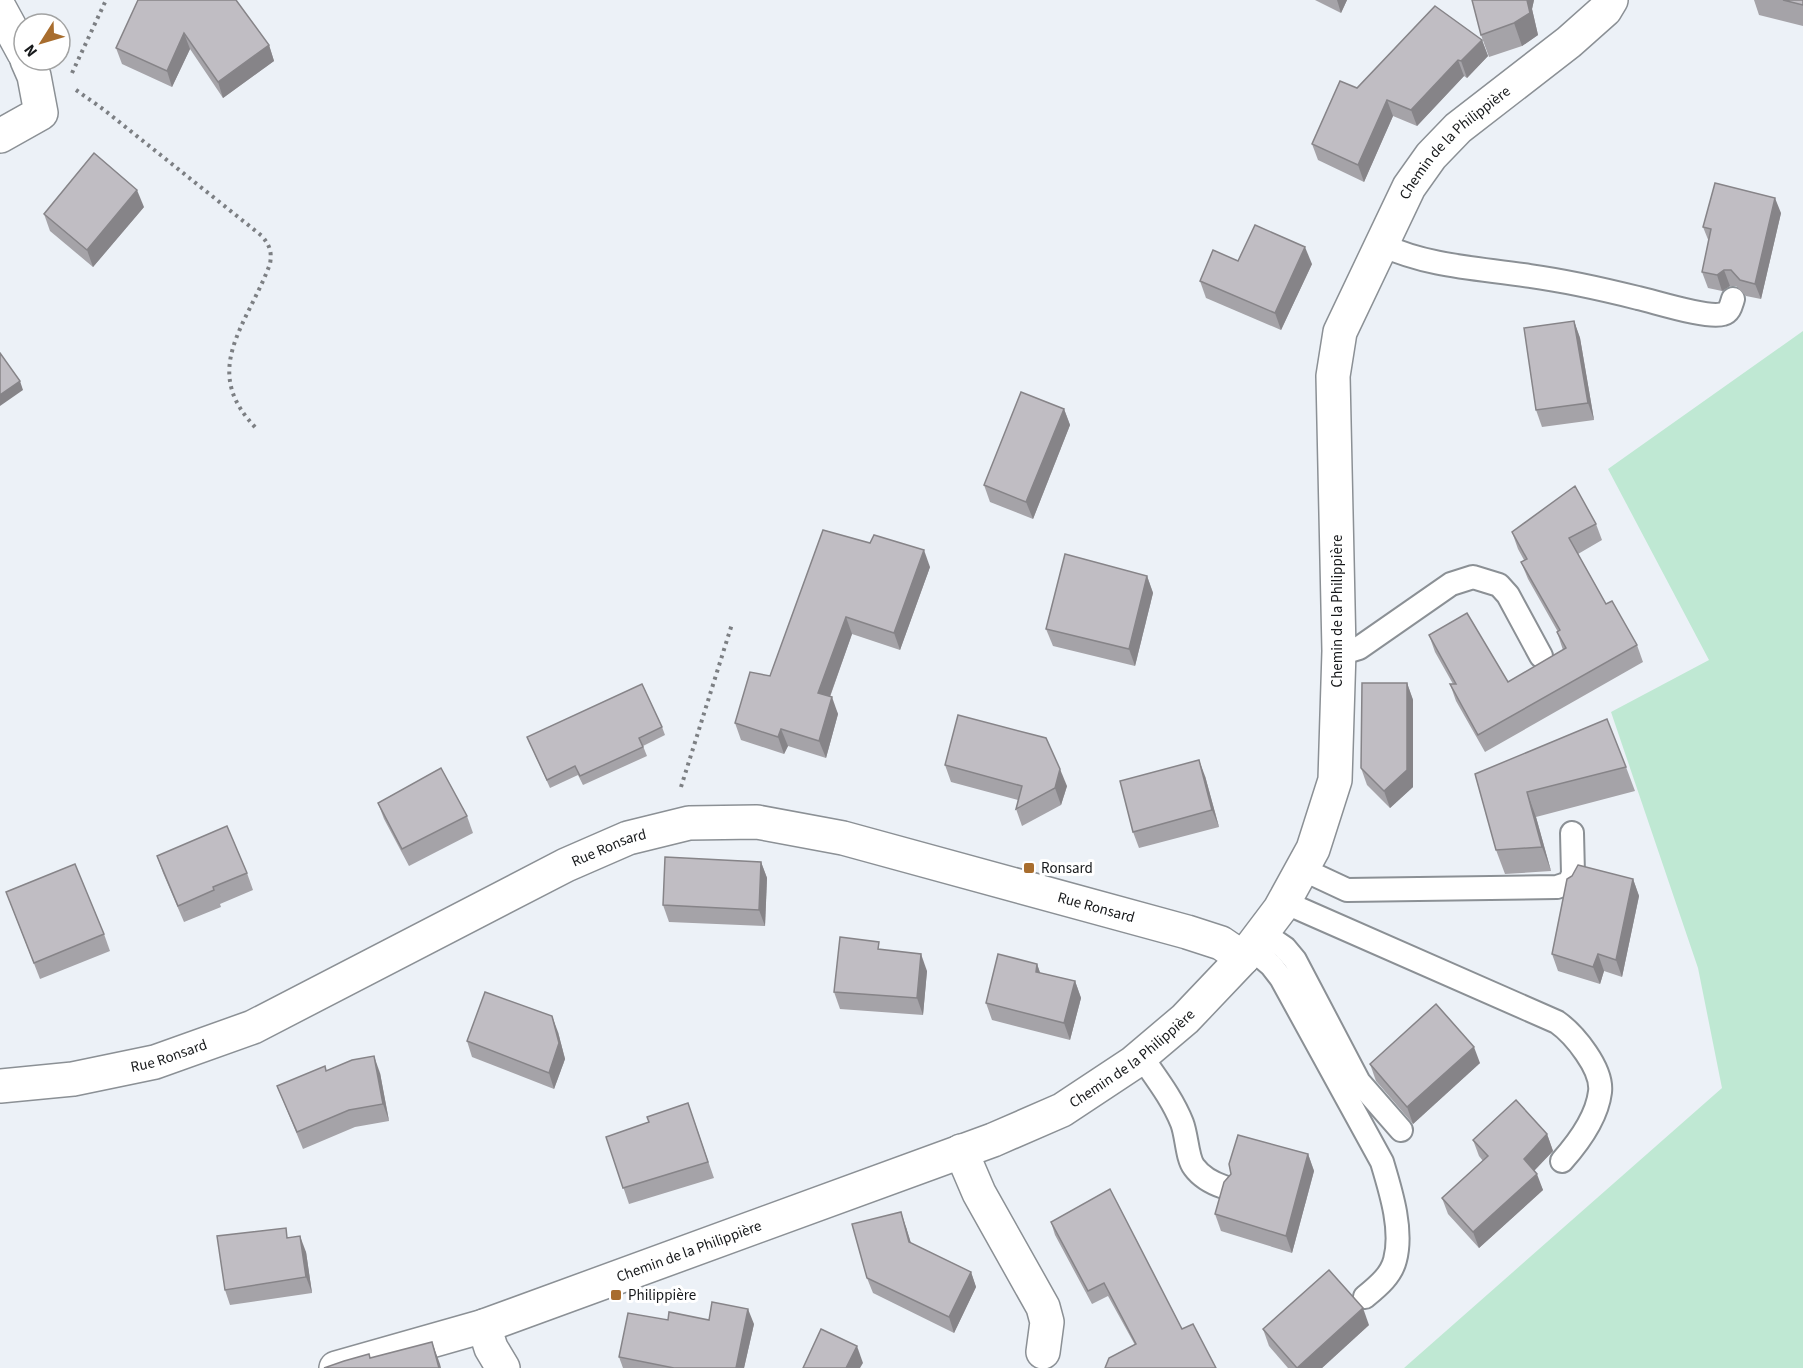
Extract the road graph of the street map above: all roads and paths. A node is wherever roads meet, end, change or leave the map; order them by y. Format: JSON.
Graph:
{"nodes":[{"id":1,"x":106,"y":0,"type":"edge"},
{"id":2,"x":1611,"y":0,"type":"edge"},
{"id":3,"x":0,"y":9,"type":"edge"},
{"id":4,"x":12,"y":31,"type":"edge"},
{"id":5,"x":32,"y":72,"type":"edge"},
{"id":6,"x":65,"y":83,"type":"junction"},
{"id":7,"x":41,"y":113,"type":"junction"},
{"id":8,"x":0,"y":136,"type":"edge"},
{"id":9,"x":1382,"y":245,"type":"junction"},
{"id":10,"x":1733,"y":299,"type":"dead end"},
{"id":11,"x":258,"y":430,"type":"dead end"},
{"id":12,"x":732,"y":624,"type":"dead end"},
{"id":13,"x":1339,"y":651,"type":"junction"},
{"id":14,"x":1541,"y":656,"type":"dead end"},
{"id":15,"x":683,"y":824,"type":"junction"},
{"id":16,"x":1572,"y":833,"type":"dead end"},
{"id":17,"x":1302,"y":869,"type":"junction"},
{"id":18,"x":1284,"y":902,"type":"junction"},
{"id":19,"x":1253,"y":946,"type":"junction"},
{"id":20,"x":1141,"y":1056,"type":"junction"},
{"id":21,"x":0,"y":1086,"type":"edge"},
{"id":22,"x":1401,"y":1130,"type":"dead end"},
{"id":23,"x":961,"y":1151,"type":"junction"},
{"id":24,"x":1562,"y":1161,"type":"dead end"},
{"id":25,"x":1224,"y":1187,"type":"edge"},
{"id":26,"x":1365,"y":1297,"type":"dead end"},
{"id":27,"x":484,"y":1326,"type":"junction"},
{"id":28,"x":1042,"y":1352,"type":"dead end"},
{"id":29,"x":336,"y":1368,"type":"edge"},
{"id":30,"x":503,"y":1368,"type":"edge"}],
"edges":[{"from":1,"to":6,"type":"path"},
{"from":2,"to":9,"type":"street","name":"Chemin de la Philippière"},
{"from":3,"to":4,"type":"street"},
{"from":5,"to":7,"type":"street"},
{"from":6,"to":7,"type":"path"},
{"from":6,"to":11,"type":"path"},
{"from":7,"to":8,"type":"street"},
{"from":9,"to":10,"type":"lane"},
{"from":9,"to":13,"type":"street","name":"Chemin de la Philippière"},
{"from":12,"to":15,"type":"path"},
{"from":13,"to":14,"type":"lane"},
{"from":13,"to":17,"type":"street","name":"Chemin de la Philippière"},
{"from":15,"to":19,"type":"street","name":"Rue Ronsard"},
{"from":15,"to":21,"type":"street","name":"Rue Ronsard"},
{"from":16,"to":17,"type":"lane"},
{"from":17,"to":18,"type":"street","name":"Chemin de la Philippière"},
{"from":18,"to":19,"type":"street","name":"Chemin de la Philippière"},
{"from":18,"to":24,"type":"lane"},
{"from":19,"to":20,"type":"street","name":"Chemin de la Philippière"},
{"from":19,"to":22,"type":"lane"},
{"from":19,"to":26,"type":"lane"},
{"from":20,"to":23,"type":"street","name":"Chemin de la Philippière"},
{"from":20,"to":25,"type":"lane"},
{"from":23,"to":27,"type":"street","name":"Chemin de la Philippière"},
{"from":23,"to":28,"type":"street"},
{"from":27,"to":29,"type":"street","name":"Chemin de la Philippière"},
{"from":27,"to":30,"type":"street"}]}
